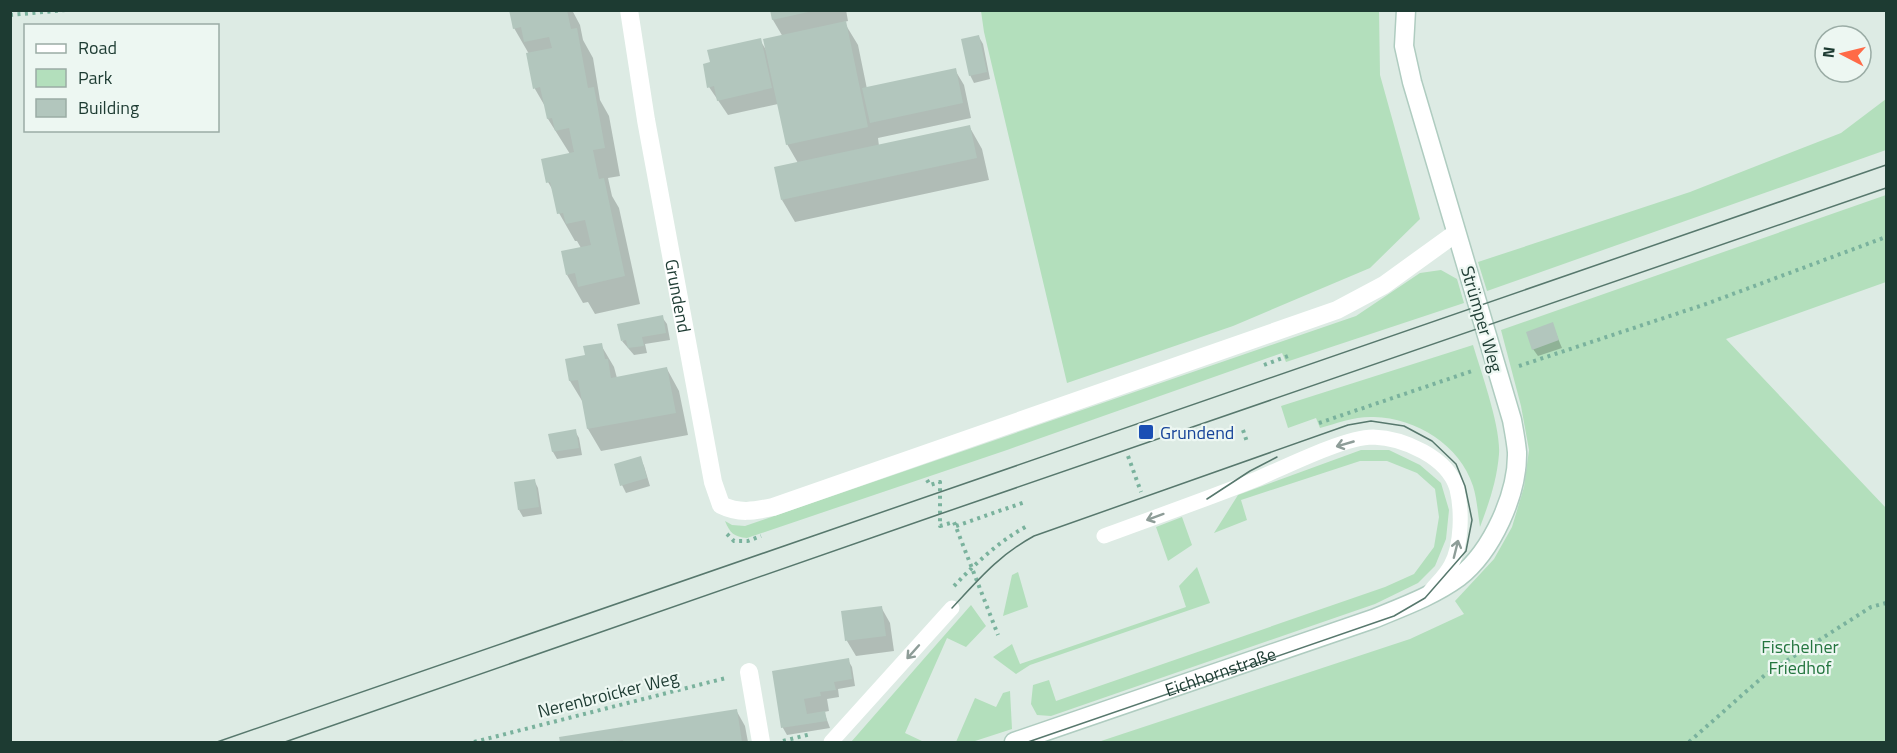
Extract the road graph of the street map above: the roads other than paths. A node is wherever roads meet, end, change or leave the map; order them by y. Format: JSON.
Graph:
{"nodes":[{"id":1,"x":629,"y":10,"type":"edge"},
{"id":2,"x":1406,"y":10,"type":"edge"},
{"id":3,"x":1456,"y":233,"type":"junction"},
{"id":4,"x":1104,"y":536,"type":"dead end"},
{"id":5,"x":1425,"y":598,"type":"junction"},
{"id":6,"x":952,"y":608,"type":"dead end"},
{"id":7,"x":749,"y":672,"type":"road end"},
{"id":8,"x":761,"y":742,"type":"edge"},
{"id":9,"x":831,"y":742,"type":"edge"},
{"id":10,"x":1014,"y":742,"type":"edge"}],
"edges":[{"from":1,"to":3,"type":"street","name":"Grundend"},
{"from":2,"to":3,"type":"street","name":"Strümper Weg"},
{"from":3,"to":5,"type":"street","name":"Strümper Weg"},
{"from":5,"to":4,"type":"lane","one_way":true},
{"from":5,"to":10,"type":"street","name":"Eichhornstraße"},
{"from":6,"to":9,"type":"lane","one_way":true},
{"from":7,"to":8,"type":"street"}]}
